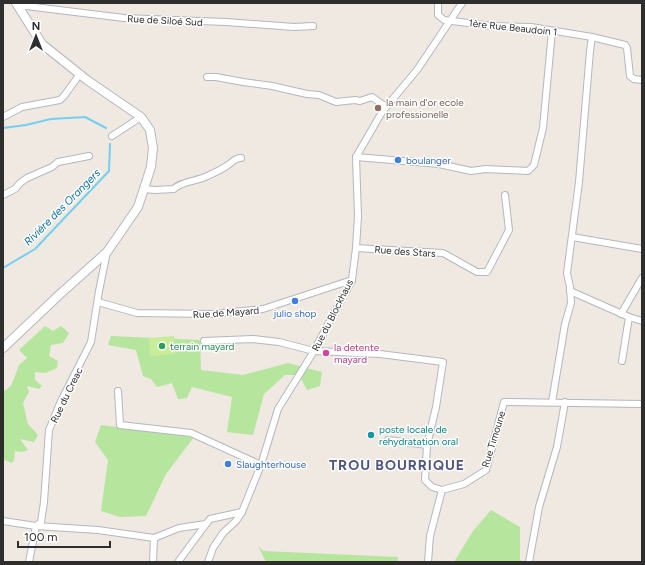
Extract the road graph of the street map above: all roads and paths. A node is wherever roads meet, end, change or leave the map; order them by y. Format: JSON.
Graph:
{"nodes":[{"id":1,"x":438,"y":3,"type":"edge"},
{"id":2,"x":462,"y":3,"type":"edge"},
{"id":3,"x":17,"y":4,"type":"edge"},
{"id":4,"x":451,"y":21,"type":"junction"},
{"id":5,"x":313,"y":26,"type":"dead end"},
{"id":6,"x":552,"y":31,"type":"junction"},
{"id":7,"x":592,"y":36,"type":"junction"},
{"id":8,"x":80,"y":74,"type":"junction"},
{"id":9,"x":207,"y":77,"type":"dead end"},
{"id":10,"x":642,"y":80,"type":"edge"},
{"id":11,"x":386,"y":107,"type":"junction"},
{"id":12,"x":3,"y":117,"type":"edge"},
{"id":13,"x":141,"y":117,"type":"junction"},
{"id":14,"x":112,"y":136,"type":"dead end"},
{"id":15,"x":89,"y":156,"type":"dead end"},
{"id":16,"x":356,"y":157,"type":"junction"},
{"id":17,"x":241,"y":158,"type":"dead end"},
{"id":18,"x":144,"y":189,"type":"junction"},
{"id":19,"x":3,"y":195,"type":"edge"},
{"id":20,"x":505,"y":196,"type":"dead end"},
{"id":21,"x":572,"y":237,"type":"junction"},
{"id":22,"x":356,"y":248,"type":"junction"},
{"id":23,"x":642,"y":249,"type":"edge"},
{"id":24,"x":107,"y":252,"type":"junction"},
{"id":25,"x":642,"y":278,"type":"edge"},
{"id":26,"x":352,"y":280,"type":"junction"},
{"id":27,"x":570,"y":291,"type":"junction"},
{"id":28,"x":98,"y":302,"type":"junction"},
{"id":29,"x":621,"y":314,"type":"junction"},
{"id":30,"x":629,"y":317,"type":"junction"},
{"id":31,"x":642,"y":320,"type":"edge"},
{"id":32,"x":204,"y":341,"type":"dead end"},
{"id":33,"x":3,"y":348,"type":"edge"},
{"id":34,"x":314,"y":351,"type":"junction"},
{"id":35,"x":622,"y":361,"type":"dead end"},
{"id":36,"x":118,"y":390,"type":"dead end"},
{"id":37,"x":552,"y":402,"type":"junction"},
{"id":38,"x":565,"y":402,"type":"junction"},
{"id":39,"x":642,"y":404,"type":"edge"},
{"id":40,"x":388,"y":440,"type":"dead end"},
{"id":41,"x":427,"y":445,"type":"junction"},
{"id":42,"x":261,"y":465,"type":"junction"},
{"id":43,"x":442,"y":490,"type":"junction"},
{"id":44,"x":242,"y":512,"type":"junction"},
{"id":45,"x":3,"y":521,"type":"edge"},
{"id":46,"x":206,"y":524,"type":"junction"},
{"id":47,"x":36,"y":526,"type":"junction"},
{"id":48,"x":154,"y":538,"type":"junction"},
{"id":49,"x":29,"y":562,"type":"edge"},
{"id":50,"x":153,"y":562,"type":"edge"},
{"id":51,"x":178,"y":562,"type":"edge"},
{"id":52,"x":208,"y":562,"type":"edge"},
{"id":53,"x":428,"y":562,"type":"edge"},
{"id":54,"x":529,"y":562,"type":"edge"}],
"edges":[{"from":1,"to":4,"type":"street"},
{"from":2,"to":4,"type":"street"},
{"from":3,"to":5,"type":"street","name":"Rue de Siloé Sud"},
{"from":3,"to":8,"type":"street"},
{"from":4,"to":6,"type":"street","name":"1ère Rue Beaudoin 1"},
{"from":4,"to":11,"type":"street"},
{"from":6,"to":7,"type":"street","name":"1ère Rue Beaudoin 1"},
{"from":6,"to":16,"type":"street"},
{"from":7,"to":10,"type":"street","name":"1ère Rue Beaudoin 1"},
{"from":7,"to":21,"type":"street"},
{"from":8,"to":12,"type":"street"},
{"from":8,"to":13,"type":"street"},
{"from":9,"to":11,"type":"street"},
{"from":11,"to":16,"type":"street"},
{"from":13,"to":14,"type":"street"},
{"from":13,"to":18,"type":"street"},
{"from":15,"to":19,"type":"street"},
{"from":16,"to":22,"type":"street","name":"Rue du Blockhaus"},
{"from":17,"to":18,"type":"street"},
{"from":18,"to":24,"type":"street"},
{"from":20,"to":22,"type":"street","name":"Rue des Stars"},
{"from":21,"to":23,"type":"street"},
{"from":21,"to":27,"type":"street"},
{"from":22,"to":26,"type":"street","name":"Rue du Blockhaus"},
{"from":24,"to":28,"type":"street","name":"Rue du Creac"},
{"from":24,"to":33,"type":"street"},
{"from":25,"to":29,"type":"street"},
{"from":26,"to":28,"type":"street","name":"Rue de Mayard"},
{"from":26,"to":34,"type":"street","name":"Rue du Blockhaus"},
{"from":27,"to":29,"type":"street"},
{"from":27,"to":37,"type":"street"},
{"from":28,"to":47,"type":"street","name":"Rue du Creac"},
{"from":29,"to":30,"type":"street"},
{"from":30,"to":31,"type":"street"},
{"from":30,"to":35,"type":"street"},
{"from":32,"to":34,"type":"street"},
{"from":34,"to":41,"type":"street"},
{"from":34,"to":42,"type":"street","name":"Rue du Blockhaus"},
{"from":36,"to":42,"type":"street"},
{"from":37,"to":38,"type":"street","name":"Rue Timoune"},
{"from":37,"to":43,"type":"street","name":"Rue Timoune"},
{"from":38,"to":39,"type":"street","name":"Rue Timoune"},
{"from":38,"to":54,"type":"street"},
{"from":40,"to":41,"type":"street"},
{"from":41,"to":43,"type":"street"},
{"from":42,"to":44,"type":"street","name":"Rue du Blockhaus"},
{"from":43,"to":53,"type":"street"},
{"from":44,"to":46,"type":"street"},
{"from":44,"to":52,"type":"street","name":"Rue du Blockhaus"},
{"from":45,"to":47,"type":"street"},
{"from":46,"to":48,"type":"street"},
{"from":46,"to":51,"type":"street"},
{"from":47,"to":48,"type":"street"},
{"from":47,"to":49,"type":"street","name":"Rue du Creac"},
{"from":48,"to":50,"type":"street"}]}
